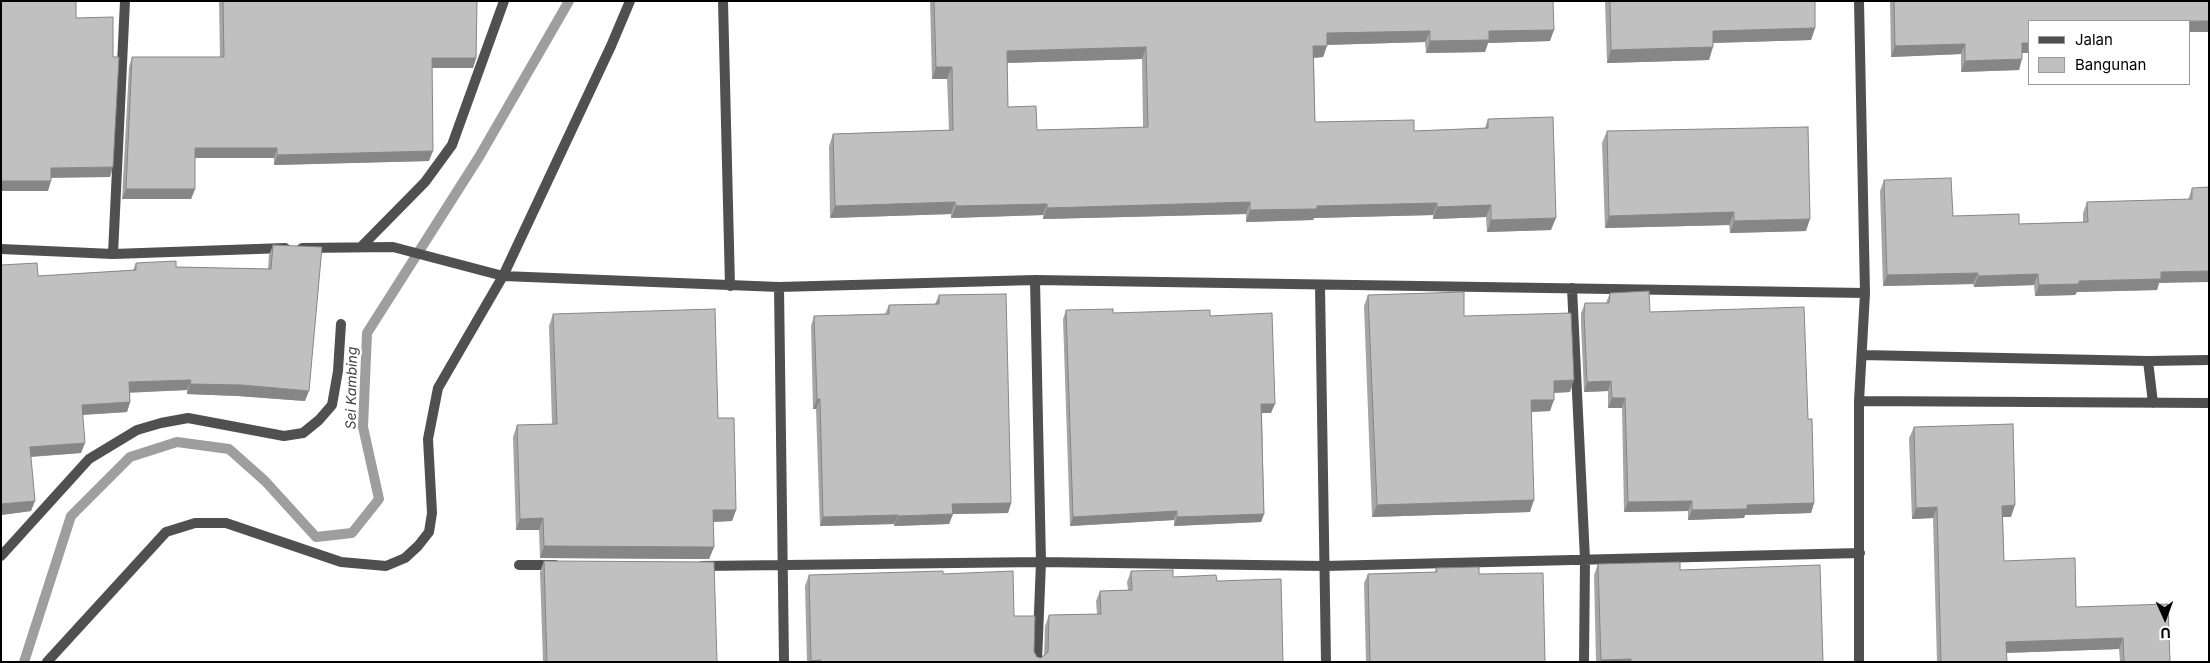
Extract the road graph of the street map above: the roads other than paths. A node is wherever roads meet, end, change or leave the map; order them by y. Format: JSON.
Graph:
{"nodes":[{"id":1,"x":125,"y":1,"type":"edge"},
{"id":2,"x":504,"y":1,"type":"edge"},
{"id":3,"x":630,"y":1,"type":"edge"},
{"id":4,"x":723,"y":1,"type":"edge"},
{"id":5,"x":1859,"y":1,"type":"edge"},
{"id":6,"x":362,"y":246,"type":"junction"},
{"id":7,"x":1,"y":249,"type":"edge"},
{"id":8,"x":113,"y":254,"type":"junction"},
{"id":9,"x":503,"y":276,"type":"junction"},
{"id":10,"x":1035,"y":280,"type":"junction"},
{"id":11,"x":730,"y":286,"type":"junction"},
{"id":12,"x":1320,"y":286,"type":"junction"},
{"id":13,"x":779,"y":287,"type":"junction"},
{"id":14,"x":1572,"y":288,"type":"junction"},
{"id":15,"x":1865,"y":294,"type":"junction"},
{"id":16,"x":340,"y":324,"type":"dead end"},
{"id":17,"x":1862,"y":355,"type":"junction"},
{"id":18,"x":2209,"y":360,"type":"edge"},
{"id":19,"x":2148,"y":361,"type":"junction"},
{"id":20,"x":1858,"y":401,"type":"junction"},
{"id":21,"x":2153,"y":403,"type":"junction"},
{"id":22,"x":2209,"y":403,"type":"edge"},
{"id":23,"x":1860,"y":553,"type":"junction"},
{"id":24,"x":1,"y":556,"type":"edge"},
{"id":25,"x":1585,"y":559,"type":"junction"},
{"id":26,"x":1041,"y":562,"type":"junction"},
{"id":27,"x":519,"y":565,"type":"dead end"},
{"id":28,"x":568,"y":565,"type":"edge"},
{"id":29,"x":695,"y":566,"type":"edge"},
{"id":30,"x":784,"y":566,"type":"junction"},
{"id":31,"x":1325,"y":566,"type":"junction"},
{"id":32,"x":47,"y":662,"type":"edge"},
{"id":33,"x":784,"y":662,"type":"edge"},
{"id":34,"x":1037,"y":662,"type":"edge"},
{"id":35,"x":1326,"y":662,"type":"edge"},
{"id":36,"x":1584,"y":662,"type":"edge"},
{"id":37,"x":1859,"y":662,"type":"edge"}],
"edges":[{"from":1,"to":8,"type":"street"},
{"from":2,"to":6,"type":"street"},
{"from":3,"to":9,"type":"street"},
{"from":4,"to":11,"type":"street"},
{"from":5,"to":15,"type":"street"},
{"from":6,"to":8,"type":"street"},
{"from":6,"to":9,"type":"street"},
{"from":7,"to":8,"type":"street"},
{"from":9,"to":11,"type":"street"},
{"from":9,"to":32,"type":"street"},
{"from":10,"to":12,"type":"street"},
{"from":10,"to":13,"type":"street"},
{"from":10,"to":26,"type":"street"},
{"from":11,"to":13,"type":"street"},
{"from":12,"to":14,"type":"street"},
{"from":12,"to":31,"type":"street"},
{"from":13,"to":30,"type":"street"},
{"from":14,"to":15,"type":"street"},
{"from":14,"to":25,"type":"street"},
{"from":15,"to":17,"type":"street"},
{"from":16,"to":24,"type":"street"},
{"from":17,"to":19,"type":"street"},
{"from":17,"to":20,"type":"street"},
{"from":18,"to":19,"type":"street"},
{"from":19,"to":21,"type":"street"},
{"from":20,"to":21,"type":"street"},
{"from":20,"to":23,"type":"street"},
{"from":21,"to":22,"type":"street"},
{"from":23,"to":25,"type":"street"},
{"from":23,"to":37,"type":"street"},
{"from":25,"to":31,"type":"street"},
{"from":25,"to":36,"type":"street"},
{"from":26,"to":30,"type":"street"},
{"from":26,"to":31,"type":"street"},
{"from":26,"to":34,"type":"street"},
{"from":27,"to":28,"type":"street"},
{"from":29,"to":30,"type":"street"},
{"from":30,"to":33,"type":"street"},
{"from":31,"to":35,"type":"street"}]}
